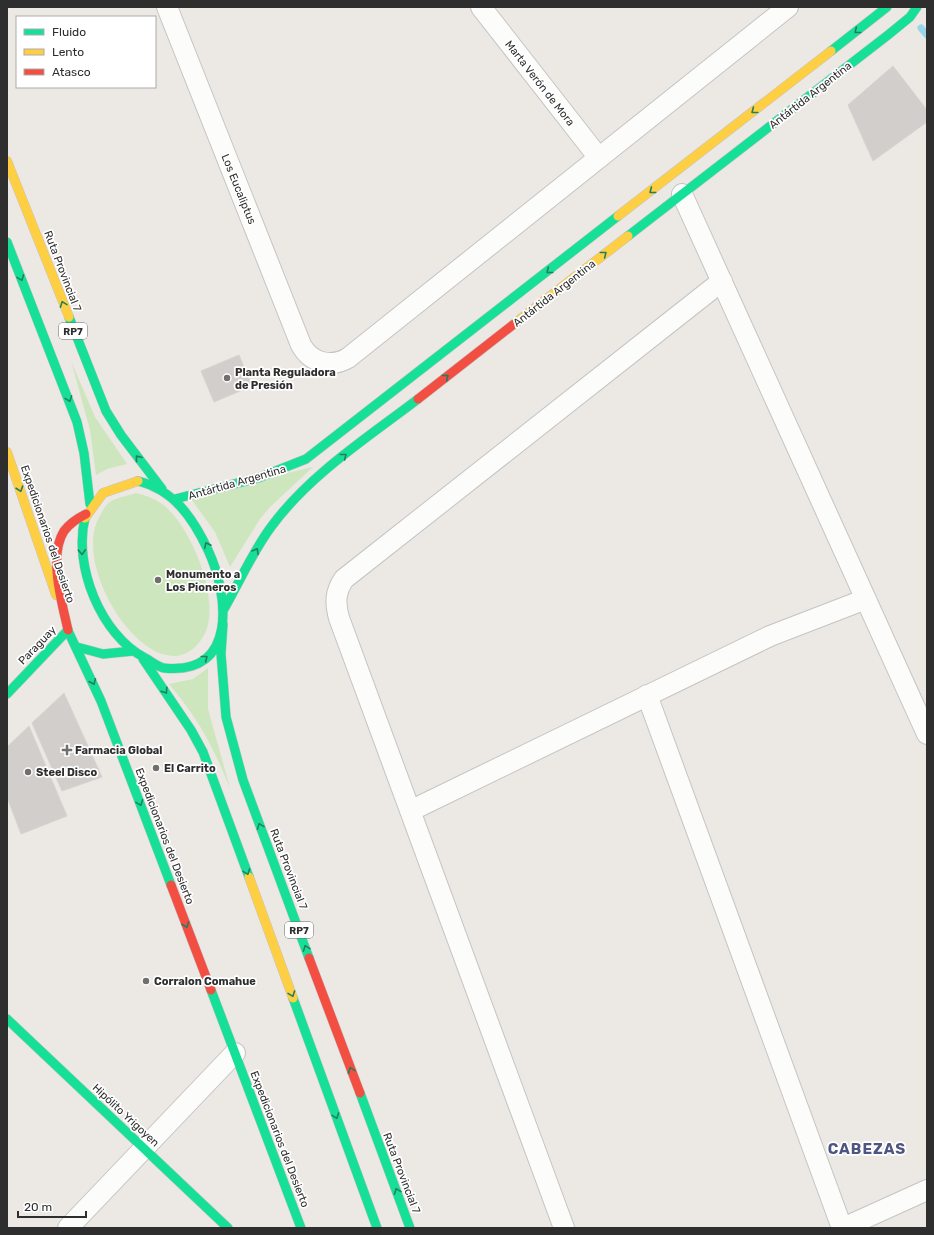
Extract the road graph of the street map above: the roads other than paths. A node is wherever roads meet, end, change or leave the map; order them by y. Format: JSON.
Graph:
{"nodes":[{"id":1,"x":167,"y":7,"type":"edge"},
{"id":2,"x":481,"y":7,"type":"edge"},
{"id":3,"x":788,"y":7,"type":"edge"},
{"id":4,"x":917,"y":7,"type":"edge"},
{"id":5,"x":876,"y":10,"type":"edge"},
{"id":6,"x":888,"y":35,"type":"junction"},
{"id":7,"x":599,"y":158,"type":"junction"},
{"id":8,"x":7,"y":161,"type":"edge"},
{"id":9,"x":682,"y":194,"type":"junction"},
{"id":10,"x":7,"y":242,"type":"edge"},
{"id":11,"x":722,"y":281,"type":"junction"},
{"id":12,"x":8,"y":456,"type":"edge"},
{"id":13,"x":162,"y":489,"type":"junction"},
{"id":14,"x":175,"y":499,"type":"junction"},
{"id":15,"x":90,"y":504,"type":"junction"},
{"id":16,"x":86,"y":514,"type":"junction"},
{"id":17,"x":866,"y":599,"type":"junction"},
{"id":18,"x":224,"y":609,"type":"junction"},
{"id":19,"x":223,"y":624,"type":"junction"},
{"id":20,"x":68,"y":630,"type":"junction"},
{"id":21,"x":77,"y":647,"type":"junction"},
{"id":22,"x":133,"y":651,"type":"junction"},
{"id":23,"x":143,"y":659,"type":"junction"},
{"id":24,"x":7,"y":694,"type":"edge"},
{"id":25,"x":647,"y":695,"type":"junction"},
{"id":26,"x":927,"y":734,"type":"edge"},
{"id":27,"x":410,"y":811,"type":"junction"},
{"id":28,"x":7,"y":1019,"type":"edge"},
{"id":29,"x":235,"y":1053,"type":"junction"},
{"id":30,"x":144,"y":1148,"type":"junction"},
{"id":31,"x":927,"y":1190,"type":"edge"},
{"id":32,"x":68,"y":1228,"type":"edge"},
{"id":33,"x":228,"y":1228,"type":"edge"},
{"id":34,"x":301,"y":1228,"type":"edge"},
{"id":35,"x":377,"y":1228,"type":"edge"},
{"id":36,"x":410,"y":1228,"type":"edge"},
{"id":37,"x":564,"y":1228,"type":"edge"},
{"id":38,"x":843,"y":1228,"type":"edge"}],
"edges":[{"from":1,"to":7,"type":"street","name":"Los Eucaliptus"},
{"from":2,"to":7,"type":"street","name":"Marta Verón de Mora"},
{"from":3,"to":7,"type":"street"},
{"from":4,"to":6,"type":"main road","name":"Antártida Argentina"},
{"from":5,"to":6,"type":"street"},
{"from":5,"to":14,"type":"main road","name":"Antártida Argentina","one_way":true},
{"from":6,"to":9,"type":"main road","name":"Antártida Argentina"},
{"from":13,"to":8,"type":"main road","name":"Ruta Provincial 7","number":"RP7","one_way":true},
{"from":9,"to":11,"type":"street"},
{"from":18,"to":9,"type":"main road","name":"Antártida Argentina","one_way":true},
{"from":10,"to":15,"type":"main road","number":"RP7","one_way":true},
{"from":11,"to":17,"type":"street"},
{"from":11,"to":27,"type":"street"},
{"from":12,"to":20,"type":"main road","name":"Expedicionarios del Desierto","one_way":true},
{"from":13,"to":14,"type":"main road","number":"RP7"},
{"from":13,"to":15,"type":"main road","number":"RP7"},
{"from":18,"to":14,"type":"main road","number":"RP7","one_way":true},
{"from":15,"to":16,"type":"main road","number":"RP7"},
{"from":16,"to":20,"type":"main road"},
{"from":16,"to":22,"type":"main road","number":"RP7","one_way":true},
{"from":17,"to":25,"type":"street"},
{"from":17,"to":26,"type":"street"},
{"from":18,"to":19,"type":"main road","number":"RP7"},
{"from":23,"to":19,"type":"main road","number":"RP7","one_way":true},
{"from":36,"to":19,"type":"main road","name":"Ruta Provincial 7","number":"RP7","one_way":true},
{"from":20,"to":21,"type":"main road","name":"Expedicionarios del Desierto"},
{"from":20,"to":24,"type":"main road","name":"Paraguay"},
{"from":21,"to":22,"type":"main road"},
{"from":21,"to":29,"type":"main road","name":"Expedicionarios del Desierto","one_way":true},
{"from":22,"to":23,"type":"main road","number":"RP7"},
{"from":23,"to":35,"type":"main road","number":"RP7","one_way":true},
{"from":25,"to":27,"type":"street"},
{"from":25,"to":38,"type":"street"},
{"from":27,"to":37,"type":"street"},
{"from":28,"to":30,"type":"main road","name":"Hipólito Yrigoyen"},
{"from":29,"to":30,"type":"street"},
{"from":29,"to":34,"type":"main road","name":"Expedicionarios del Desierto"},
{"from":30,"to":32,"type":"street"},
{"from":30,"to":33,"type":"main road","name":"Hipólito Yrigoyen"},
{"from":31,"to":38,"type":"street"}]}
